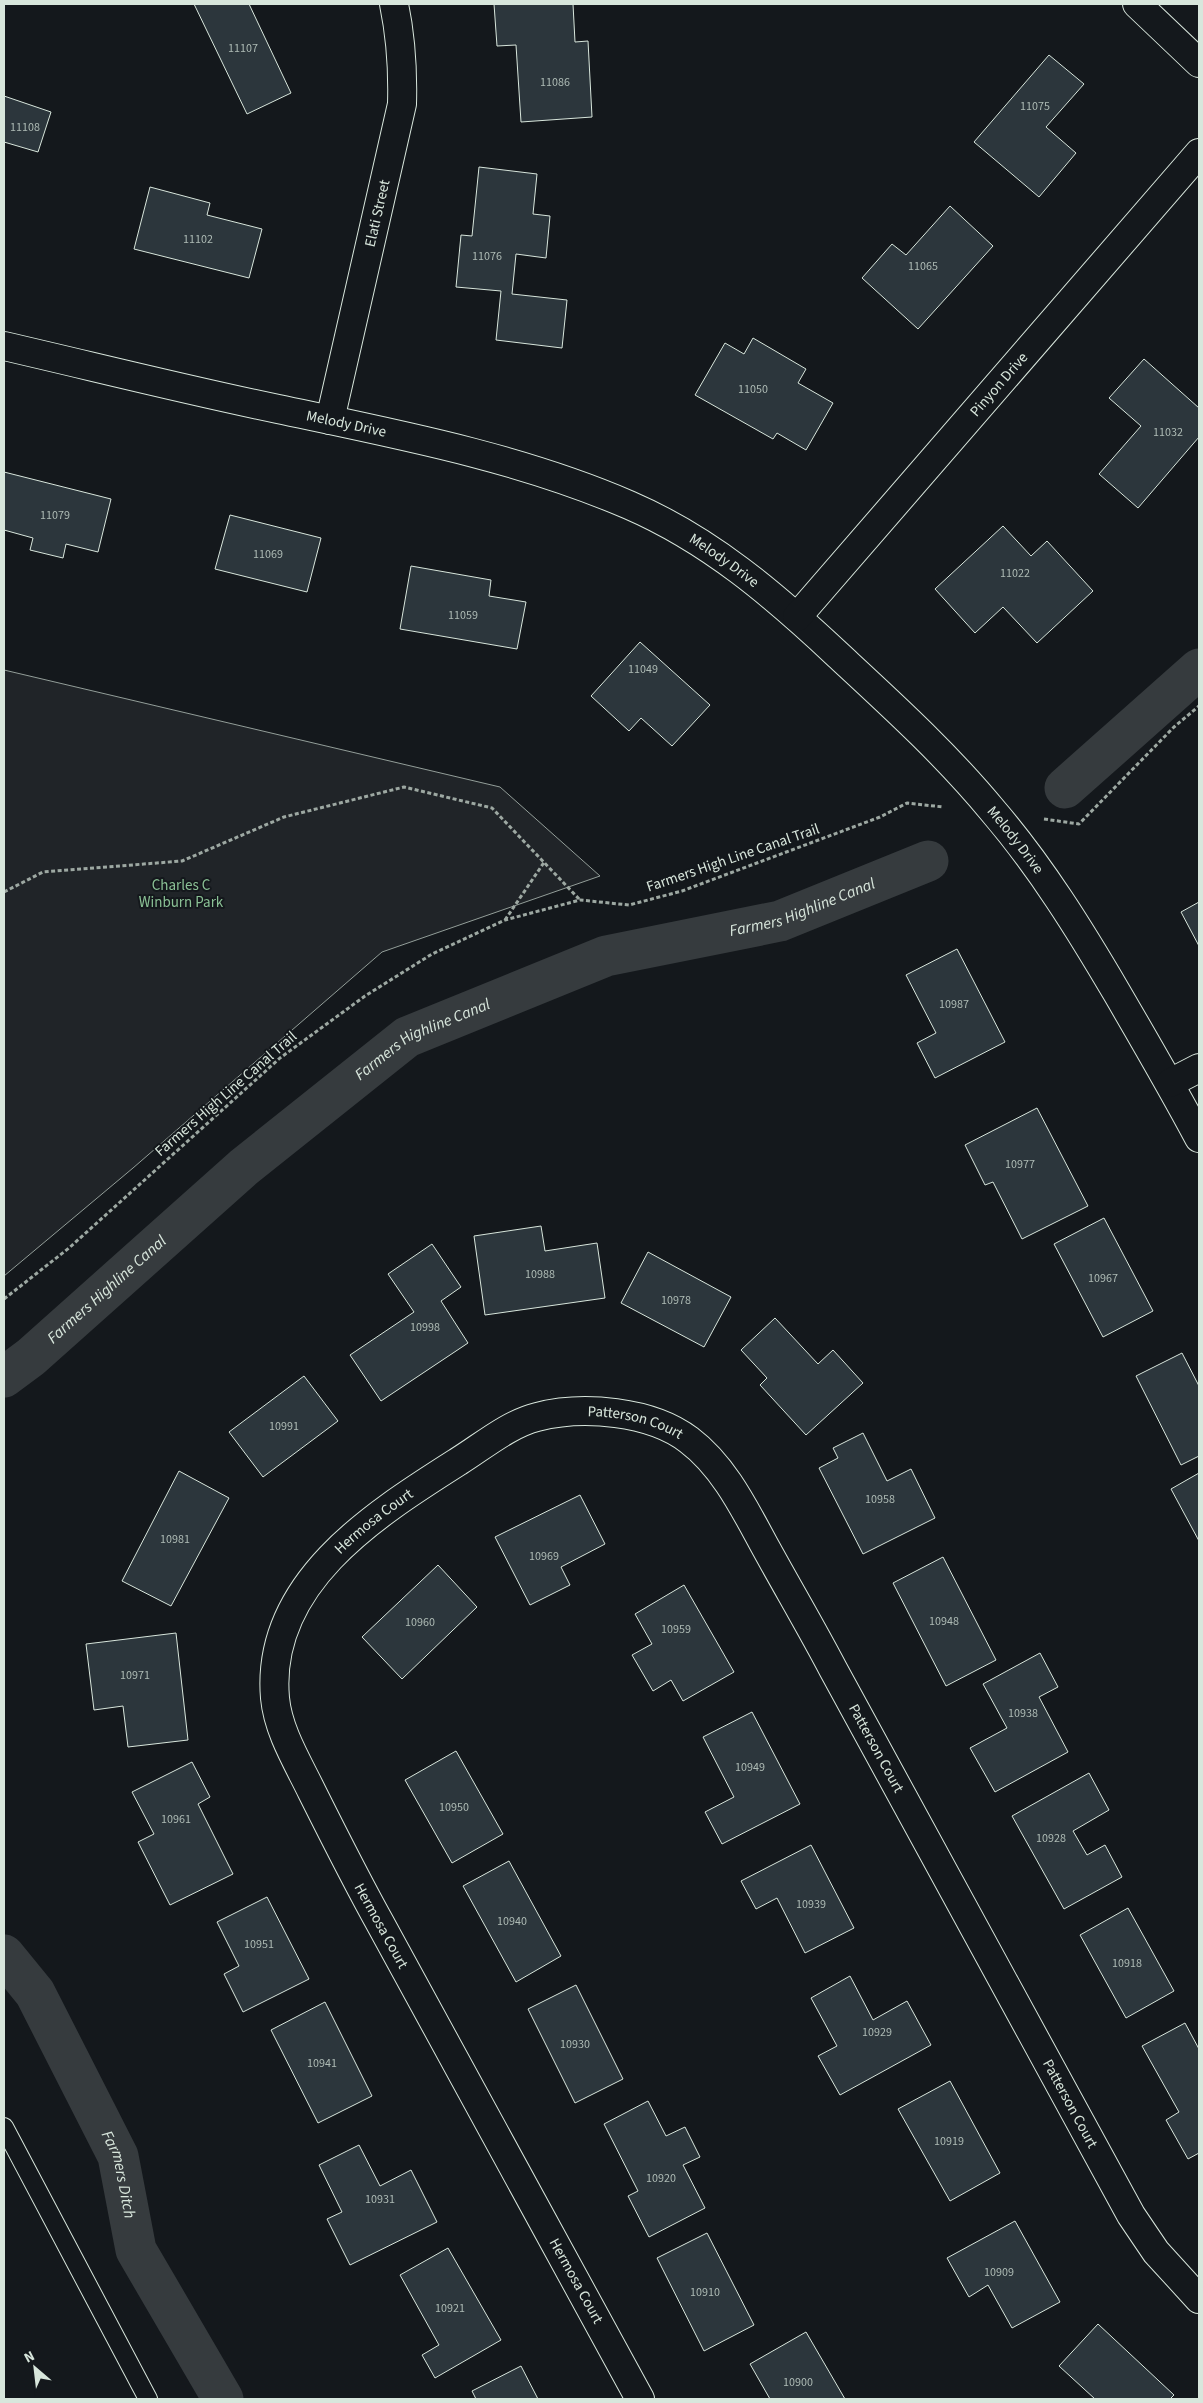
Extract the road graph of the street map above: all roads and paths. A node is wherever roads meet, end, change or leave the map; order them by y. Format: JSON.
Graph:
{"nodes":[{"id":1,"x":394,"y":4,"type":"edge"},
{"id":2,"x":1137,"y":4,"type":"edge"},
{"id":3,"x":1199,"y":63,"type":"edge"},
{"id":4,"x":1199,"y":153,"type":"edge"},
{"id":5,"x":4,"y":346,"type":"edge"},
{"id":6,"x":330,"y":420,"type":"junction"},
{"id":7,"x":797,"y":617,"type":"junction"},
{"id":8,"x":1199,"y":706,"type":"edge"},
{"id":9,"x":907,"y":803,"type":"dead end"},
{"id":10,"x":1079,"y":824,"type":"dead end"},
{"id":11,"x":545,"y":862,"type":"junction"},
{"id":12,"x":4,"y":892,"type":"edge"},
{"id":13,"x":580,"y":900,"type":"junction"},
{"id":14,"x":504,"y":920,"type":"junction"},
{"id":15,"x":1199,"y":1068,"type":"edge"},
{"id":16,"x":1170,"y":1083,"type":"junction"},
{"id":17,"x":1199,"y":1138,"type":"edge"},
{"id":18,"x":4,"y":1300,"type":"edge"},
{"id":19,"x":433,"y":1478,"type":"joint"},
{"id":20,"x":4,"y":2127,"type":"edge"},
{"id":21,"x":1199,"y":2299,"type":"edge"},
{"id":22,"x":148,"y":2399,"type":"edge"},
{"id":23,"x":640,"y":2399,"type":"edge"}],
"edges":[{"from":1,"to":6,"type":"street","name":"Elati Street"},
{"from":2,"to":3,"type":"street"},
{"from":4,"to":7,"type":"street","name":"Pinyon Drive"},
{"from":5,"to":6,"type":"street","name":"Melody Drive"},
{"from":6,"to":7,"type":"street","name":"Melody Drive"},
{"from":7,"to":16,"type":"street","name":"Melody Drive"},
{"from":8,"to":10,"type":"path"},
{"from":9,"to":13,"type":"path","name":"Farmers High Line Canal Trail"},
{"from":11,"to":12,"type":"path"},
{"from":11,"to":13,"type":"path"},
{"from":11,"to":14,"type":"path"},
{"from":13,"to":14,"type":"path","name":"Farmers High Line Canal Trail"},
{"from":14,"to":18,"type":"path","name":"Farmers High Line Canal Trail"},
{"from":15,"to":16,"type":"street"},
{"from":16,"to":17,"type":"street","name":"Melody Drive"},
{"from":19,"to":21,"type":"street","name":"Patterson Court"},
{"from":19,"to":23,"type":"street","name":"Hermosa Court"},
{"from":20,"to":22,"type":"lane"}]}
